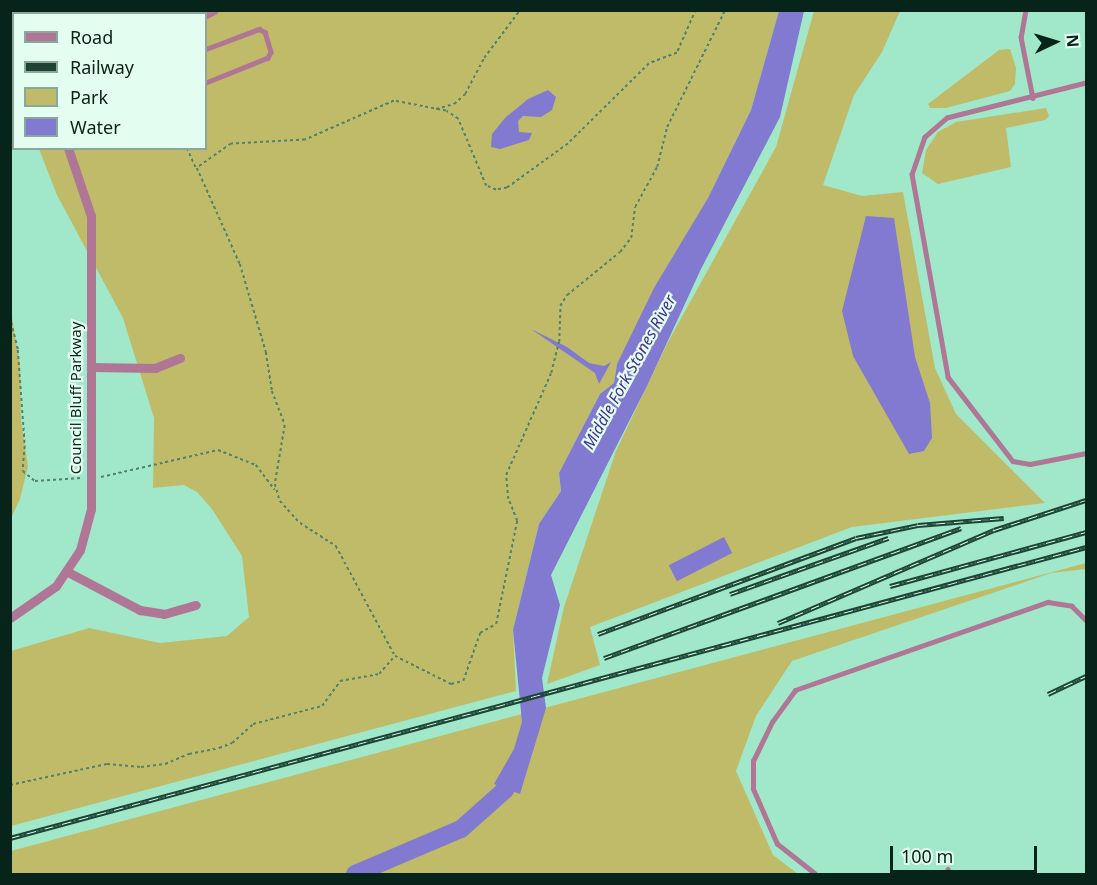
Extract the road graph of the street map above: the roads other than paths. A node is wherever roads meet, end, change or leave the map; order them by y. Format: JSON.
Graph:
{"nodes":[{"id":1,"x":1026,"y":10,"type":"edge"},
{"id":2,"x":207,"y":49,"type":"edge"},
{"id":3,"x":207,"y":83,"type":"edge"},
{"id":4,"x":1086,"y":83,"type":"edge"},
{"id":5,"x":1033,"y":98,"type":"junction"},
{"id":6,"x":69,"y":150,"type":"edge"},
{"id":7,"x":180,"y":358,"type":"dead end"},
{"id":8,"x":91,"y":367,"type":"junction"},
{"id":9,"x":1086,"y":453,"type":"edge"},
{"id":10,"x":66,"y":571,"type":"junction"},
{"id":11,"x":196,"y":605,"type":"dead end"},
{"id":12,"x":10,"y":618,"type":"edge"},
{"id":13,"x":1086,"y":620,"type":"edge"},
{"id":14,"x":815,"y":874,"type":"edge"}],
"edges":[{"from":1,"to":5,"type":"lane"},
{"from":2,"to":3,"type":"lane"},
{"from":4,"to":5,"type":"lane"},
{"from":5,"to":9,"type":"lane"},
{"from":6,"to":8,"type":"street","name":"Council Bluff Parkway"},
{"from":7,"to":8,"type":"street"},
{"from":8,"to":10,"type":"street","name":"Council Bluff Parkway"},
{"from":10,"to":11,"type":"street"},
{"from":10,"to":12,"type":"street","name":"Council Bluff Parkway"},
{"from":13,"to":14,"type":"lane"}]}
